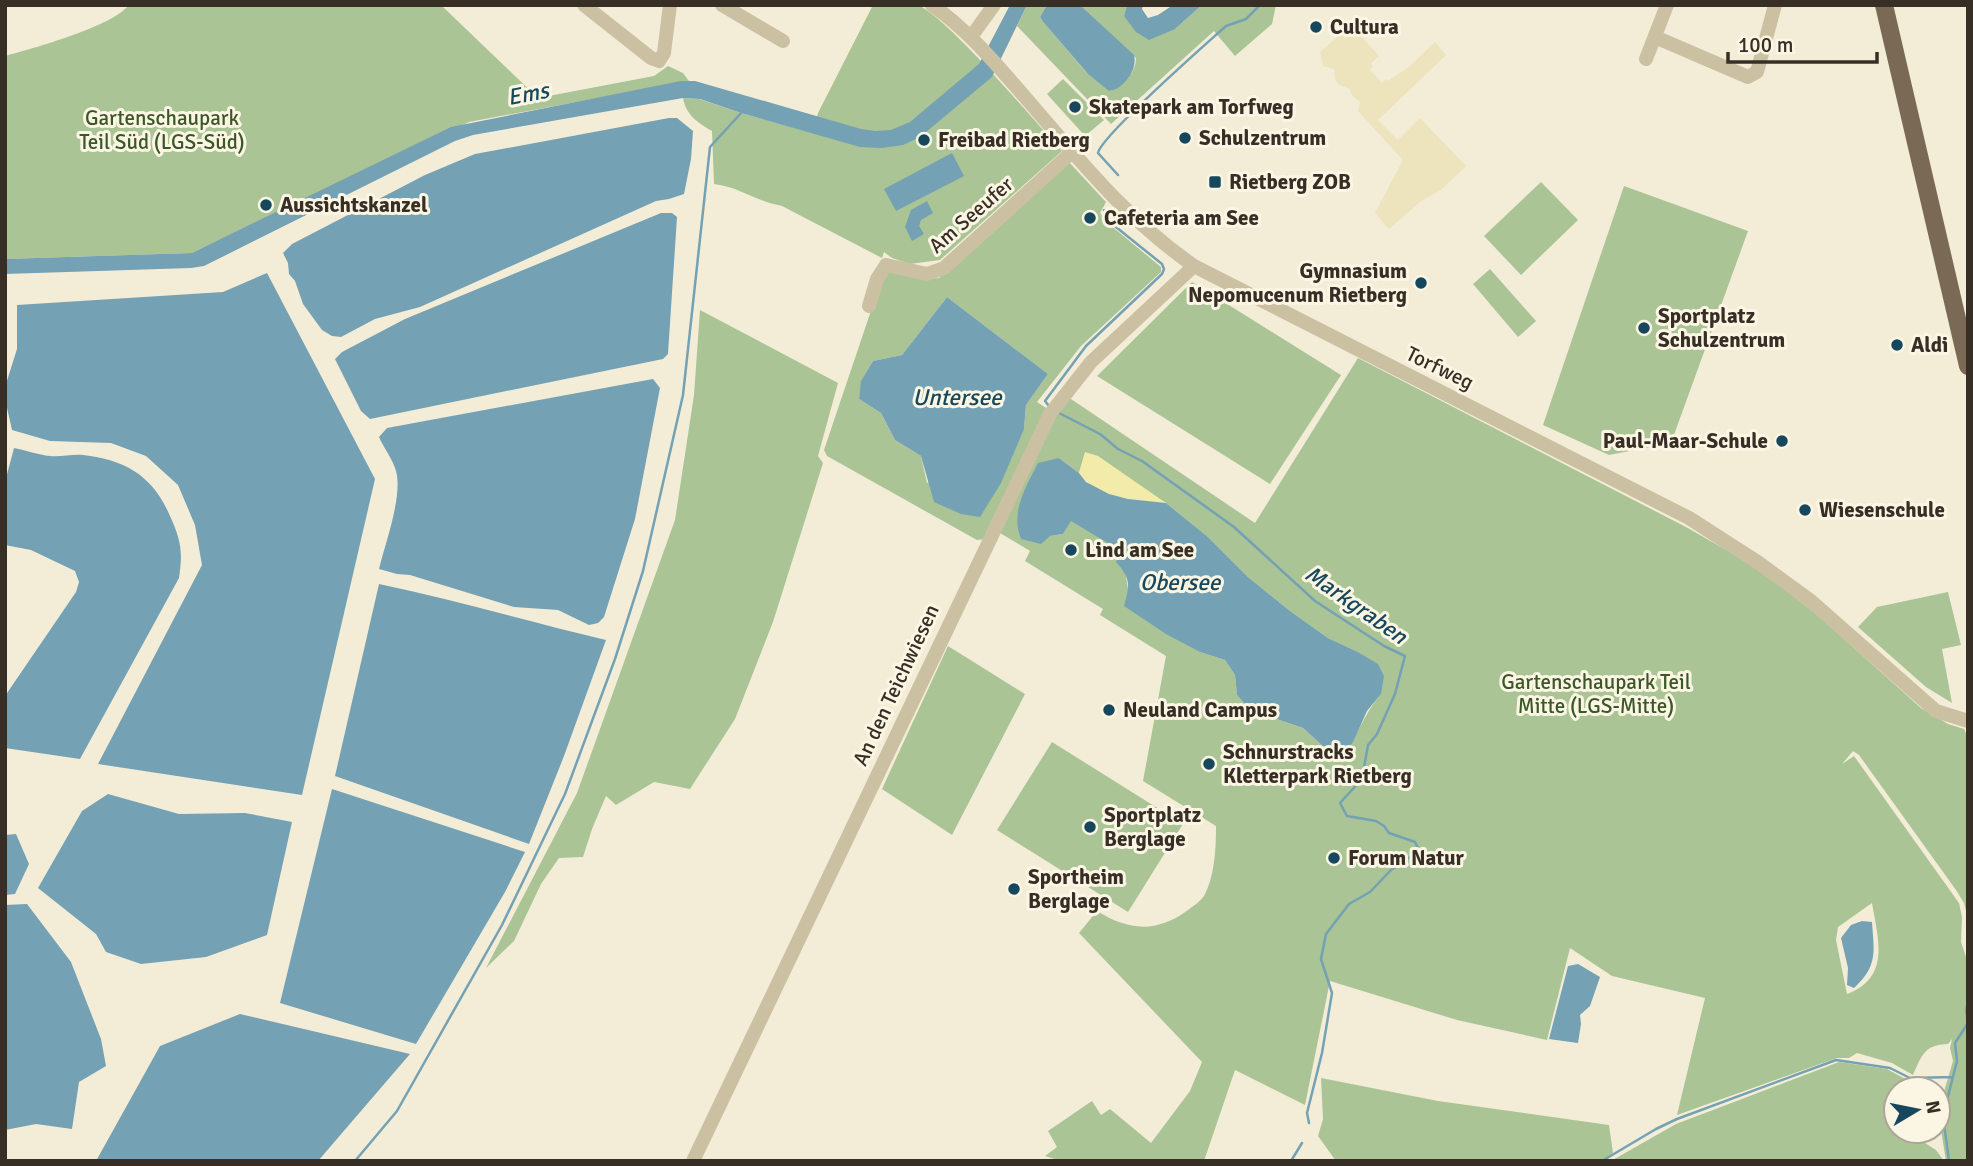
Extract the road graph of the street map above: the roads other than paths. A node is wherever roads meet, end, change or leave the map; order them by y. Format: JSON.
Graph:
{"nodes":[{"id":1,"x":584,"y":5,"type":"edge"},
{"id":2,"x":670,"y":5,"type":"edge"},
{"id":3,"x":722,"y":5,"type":"edge"},
{"id":4,"x":932,"y":5,"type":"edge"},
{"id":5,"x":994,"y":5,"type":"edge"},
{"id":6,"x":1775,"y":5,"type":"edge"},
{"id":7,"x":1884,"y":5,"type":"edge"},
{"id":8,"x":1661,"y":7,"type":"edge"},
{"id":9,"x":1655,"y":37,"type":"junction"},
{"id":10,"x":975,"y":39,"type":"junction"},
{"id":11,"x":783,"y":41,"type":"dead end"},
{"id":12,"x":1646,"y":59,"type":"dead end"},
{"id":13,"x":1072,"y":152,"type":"junction"},
{"id":14,"x":1194,"y":266,"type":"junction"},
{"id":15,"x":869,"y":306,"type":"dead end"},
{"id":16,"x":1965,"y":344,"type":"edge"},
{"id":17,"x":1968,"y":366,"type":"edge"},
{"id":18,"x":1968,"y":721,"type":"edge"},
{"id":19,"x":693,"y":1161,"type":"edge"}],
"edges":[{"from":1,"to":2,"type":"street"},
{"from":3,"to":11,"type":"street"},
{"from":4,"to":10,"type":"street","name":"Torfweg"},
{"from":5,"to":10,"type":"street"},
{"from":6,"to":9,"type":"street"},
{"from":7,"to":16,"type":"main road"},
{"from":8,"to":9,"type":"street"},
{"from":9,"to":12,"type":"street"},
{"from":10,"to":13,"type":"street","name":"Torfweg"},
{"from":13,"to":14,"type":"street","name":"Torfweg"},
{"from":13,"to":15,"type":"street","name":"Am Seeufer"},
{"from":14,"to":18,"type":"street","name":"Torfweg"},
{"from":14,"to":19,"type":"street","name":"An den Teichwiesen"},
{"from":16,"to":17,"type":"main road"}]}
